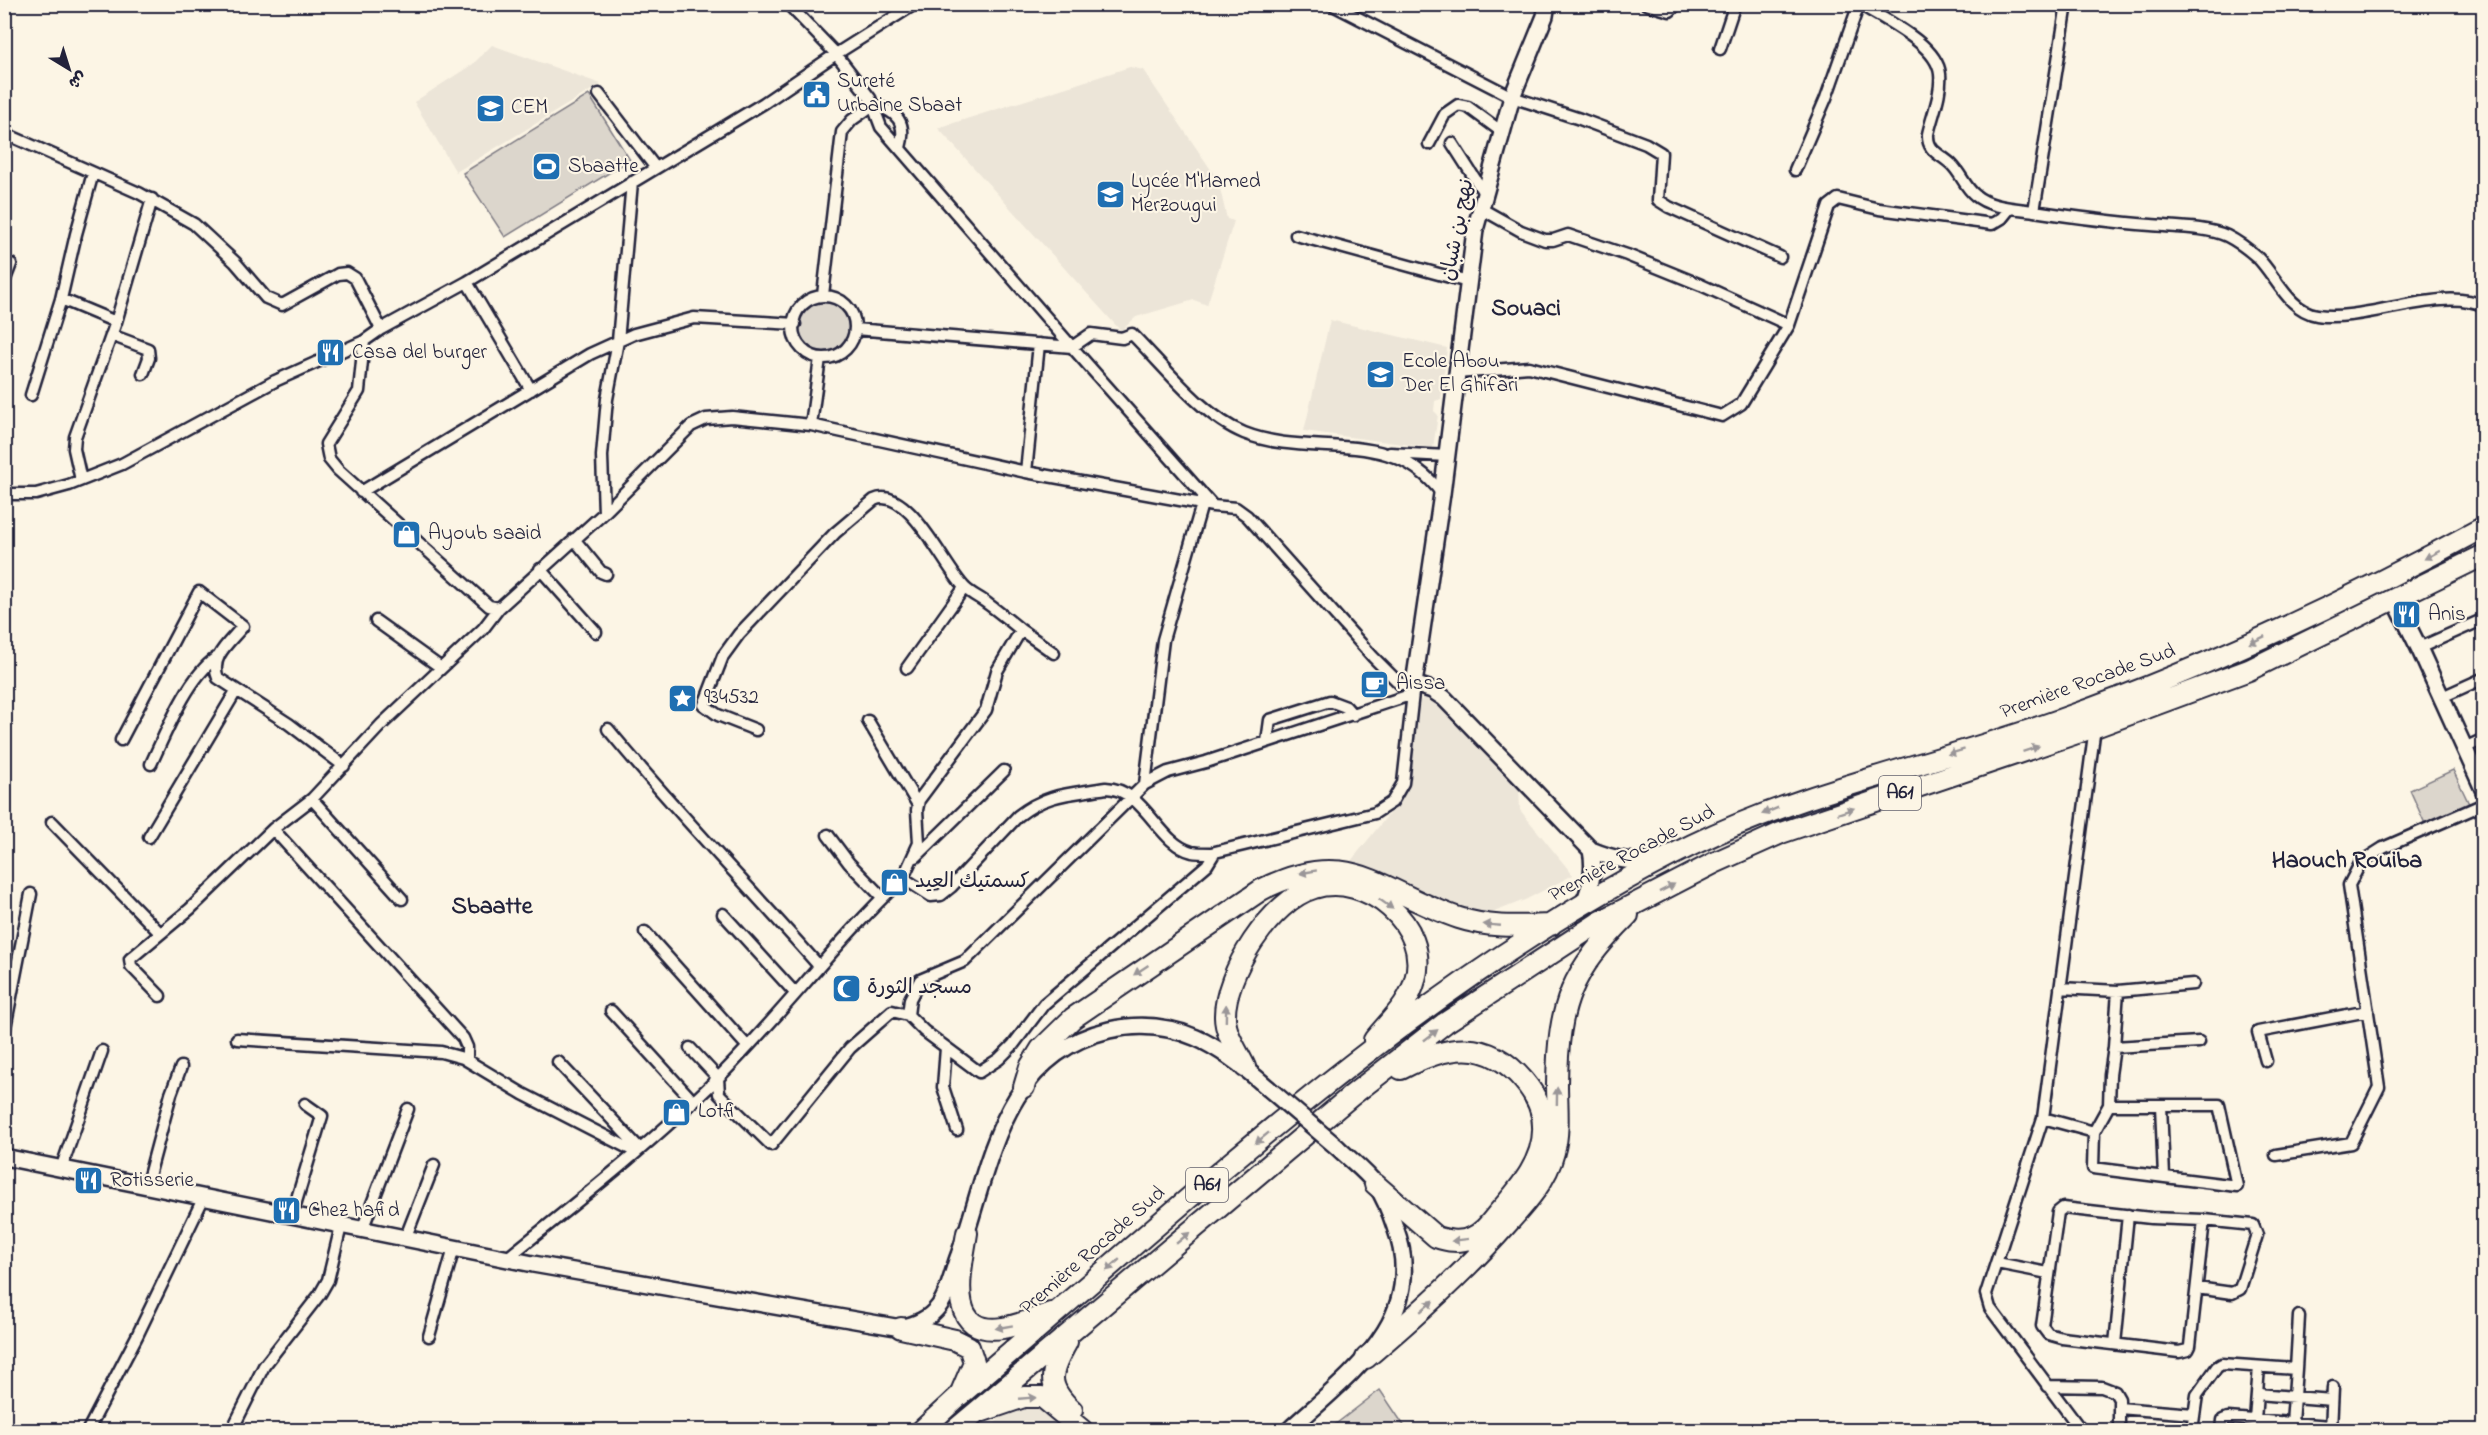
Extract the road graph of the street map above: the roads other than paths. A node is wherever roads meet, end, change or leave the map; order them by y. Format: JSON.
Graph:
{"nodes":[{"id":1,"x":788,"y":4,"type":"edge"},
{"id":2,"x":915,"y":4,"type":"edge"},
{"id":3,"x":1331,"y":4,"type":"edge"},
{"id":4,"x":1547,"y":4,"type":"edge"},
{"id":5,"x":1646,"y":4,"type":"edge"},
{"id":6,"x":1677,"y":4,"type":"edge"},
{"id":7,"x":1734,"y":4,"type":"edge"},
{"id":8,"x":1860,"y":4,"type":"edge"},
{"id":9,"x":2067,"y":4,"type":"edge"},
{"id":10,"x":1720,"y":50,"type":"dead end"},
{"id":11,"x":836,"y":54,"type":"junction"},
{"id":12,"x":599,"y":94,"type":"dead end"},
{"id":13,"x":1512,"y":97,"type":"junction"},
{"id":14,"x":873,"y":105,"type":"junction"},
{"id":15,"x":1502,"y":132,"type":"junction"},
{"id":16,"x":4,"y":133,"type":"edge"},
{"id":17,"x":1452,"y":143,"type":"dead end"},
{"id":18,"x":1428,"y":144,"type":"dead end"},
{"id":19,"x":900,"y":148,"type":"junction"},
{"id":20,"x":655,"y":167,"type":"junction"},
{"id":21,"x":1795,"y":170,"type":"dead end"},
{"id":22,"x":93,"y":172,"type":"junction"},
{"id":23,"x":632,"y":182,"type":"junction"},
{"id":24,"x":152,"y":199,"type":"junction"},
{"id":25,"x":1482,"y":201,"type":"junction"},
{"id":26,"x":2010,"y":208,"type":"junction"},
{"id":27,"x":2034,"y":211,"type":"junction"},
{"id":28,"x":1296,"y":235,"type":"dead end"},
{"id":29,"x":1780,"y":257,"type":"dead end"},
{"id":30,"x":11,"y":264,"type":"dead end"},
{"id":31,"x":4,"y":282,"type":"edge"},
{"id":32,"x":467,"y":282,"type":"junction"},
{"id":33,"x":1468,"y":282,"type":"junction"},
{"id":34,"x":823,"y":296,"type":"junction"},
{"id":35,"x":61,"y":299,"type":"junction"},
{"id":36,"x":2484,"y":306,"type":"edge"},
{"id":37,"x":116,"y":322,"type":"junction"},
{"id":38,"x":795,"y":324,"type":"junction"},
{"id":39,"x":1789,"y":325,"type":"junction"},
{"id":40,"x":381,"y":329,"type":"junction"},
{"id":41,"x":855,"y":329,"type":"junction"},
{"id":42,"x":111,"y":335,"type":"junction"},
{"id":43,"x":364,"y":341,"type":"junction"},
{"id":44,"x":618,"y":341,"type":"junction"},
{"id":45,"x":1039,"y":344,"type":"junction"},
{"id":46,"x":1072,"y":347,"type":"junction"},
{"id":47,"x":820,"y":358,"type":"junction"},
{"id":48,"x":1457,"y":373,"type":"junction"},
{"id":49,"x":143,"y":374,"type":"dead end"},
{"id":50,"x":531,"y":390,"type":"junction"},
{"id":51,"x":31,"y":395,"type":"dead end"},
{"id":52,"x":811,"y":425,"type":"junction"},
{"id":53,"x":1386,"y":453,"type":"junction"},
{"id":54,"x":1447,"y":456,"type":"junction"},
{"id":55,"x":1026,"y":472,"type":"junction"},
{"id":56,"x":81,"y":480,"type":"junction"},
{"id":57,"x":361,"y":492,"type":"junction"},
{"id":58,"x":4,"y":494,"type":"edge"},
{"id":59,"x":1442,"y":494,"type":"junction"},
{"id":60,"x":1207,"y":502,"type":"junction"},
{"id":61,"x":604,"y":513,"type":"junction"},
{"id":62,"x":2484,"y":527,"type":"edge"},
{"id":63,"x":574,"y":539,"type":"junction"},
{"id":64,"x":2484,"y":555,"type":"edge"},
{"id":65,"x":540,"y":569,"type":"junction"},
{"id":66,"x":606,"y":574,"type":"dead end"},
{"id":67,"x":964,"y":588,"type":"junction"},
{"id":68,"x":2395,"y":600,"type":"junction"},
{"id":69,"x":499,"y":608,"type":"junction"},
{"id":70,"x":2484,"y":619,"type":"edge"},
{"id":71,"x":376,"y":621,"type":"dead end"},
{"id":72,"x":1021,"y":630,"type":"junction"},
{"id":73,"x":596,"y":632,"type":"dead end"},
{"id":74,"x":2419,"y":648,"type":"junction"},
{"id":75,"x":1054,"y":653,"type":"dead end"},
{"id":76,"x":216,"y":658,"type":"junction"},
{"id":77,"x":440,"y":667,"type":"junction"},
{"id":78,"x":907,"y":668,"type":"dead end"},
{"id":79,"x":2484,"y":678,"type":"edge"},
{"id":80,"x":1414,"y":689,"type":"junction"},
{"id":81,"x":236,"y":691,"type":"junction"},
{"id":82,"x":2442,"y":697,"type":"junction"},
{"id":83,"x":1353,"y":715,"type":"junction"},
{"id":84,"x":868,"y":722,"type":"dead end"},
{"id":85,"x":2095,"y":728,"type":"junction"},
{"id":86,"x":608,"y":729,"type":"dead end"},
{"id":87,"x":756,"y":730,"type":"dead end"},
{"id":88,"x":2484,"y":739,"type":"edge"},
{"id":89,"x":121,"y":740,"type":"dead end"},
{"id":90,"x":1267,"y":742,"type":"junction"},
{"id":91,"x":2464,"y":747,"type":"junction"},
{"id":92,"x":151,"y":764,"type":"dead end"},
{"id":93,"x":344,"y":766,"type":"junction"},
{"id":94,"x":1004,"y":771,"type":"dead end"},
{"id":95,"x":1145,"y":784,"type":"junction"},
{"id":96,"x":2484,"y":791,"type":"edge"},
{"id":97,"x":1131,"y":797,"type":"junction"},
{"id":98,"x":312,"y":799,"type":"junction"},
{"id":99,"x":918,"y":804,"type":"junction"},
{"id":100,"x":2484,"y":804,"type":"edge"},
{"id":101,"x":52,"y":822,"type":"dead end"},
{"id":102,"x":273,"y":830,"type":"junction"},
{"id":103,"x":828,"y":836,"type":"dead end"},
{"id":104,"x":149,"y":837,"type":"dead end"},
{"id":105,"x":1591,"y":850,"type":"junction"},
{"id":106,"x":1215,"y":852,"type":"junction"},
{"id":107,"x":913,"y":859,"type":"junction"},
{"id":108,"x":1665,"y":859,"type":"junction"},
{"id":109,"x":903,"y":878,"type":"junction"},
{"id":110,"x":31,"y":894,"type":"dead end"},
{"id":111,"x":882,"y":897,"type":"junction"},
{"id":112,"x":402,"y":899,"type":"dead end"},
{"id":113,"x":1642,"y":900,"type":"junction"},
{"id":114,"x":1582,"y":906,"type":"junction"},
{"id":115,"x":723,"y":914,"type":"dead end"},
{"id":116,"x":1551,"y":925,"type":"junction"},
{"id":117,"x":645,"y":932,"type":"dead end"},
{"id":118,"x":160,"y":933,"type":"junction"},
{"id":119,"x":819,"y":966,"type":"junction"},
{"id":120,"x":2193,"y":984,"type":"dead end"},
{"id":121,"x":2060,"y":988,"type":"junction"},
{"id":122,"x":2118,"y":991,"type":"junction"},
{"id":123,"x":795,"y":993,"type":"junction"},
{"id":124,"x":160,"y":996,"type":"dead end"},
{"id":125,"x":611,"y":1011,"type":"dead end"},
{"id":126,"x":2368,"y":1011,"type":"junction"},
{"id":127,"x":908,"y":1015,"type":"junction"},
{"id":128,"x":4,"y":1033,"type":"edge"},
{"id":129,"x":237,"y":1040,"type":"dead end"},
{"id":130,"x":2199,"y":1042,"type":"dead end"},
{"id":131,"x":747,"y":1046,"type":"junction"},
{"id":132,"x":2114,"y":1047,"type":"junction"},
{"id":133,"x":690,"y":1048,"type":"dead end"},
{"id":134,"x":946,"y":1048,"type":"junction"},
{"id":135,"x":102,"y":1052,"type":"dead end"},
{"id":136,"x":467,"y":1060,"type":"junction"},
{"id":137,"x":2266,"y":1061,"type":"dead end"},
{"id":138,"x":558,"y":1062,"type":"dead end"},
{"id":139,"x":1357,"y":1062,"type":"junction"},
{"id":140,"x":181,"y":1067,"type":"dead end"},
{"id":141,"x":1245,"y":1067,"type":"junction"},
{"id":142,"x":718,"y":1078,"type":"junction"},
{"id":143,"x":1024,"y":1087,"type":"junction"},
{"id":144,"x":1351,"y":1096,"type":"junction"},
{"id":145,"x":693,"y":1101,"type":"junction"},
{"id":146,"x":305,"y":1104,"type":"dead end"},
{"id":147,"x":2109,"y":1104,"type":"junction"},
{"id":148,"x":2161,"y":1105,"type":"junction"},
{"id":149,"x":408,"y":1109,"type":"dead end"},
{"id":150,"x":2043,"y":1118,"type":"junction"},
{"id":151,"x":957,"y":1130,"type":"dead end"},
{"id":152,"x":2094,"y":1132,"type":"junction"},
{"id":153,"x":638,"y":1151,"type":"junction"},
{"id":154,"x":2276,"y":1155,"type":"dead end"},
{"id":155,"x":4,"y":1157,"type":"edge"},
{"id":156,"x":434,"y":1165,"type":"dead end"},
{"id":157,"x":61,"y":1169,"type":"junction"},
{"id":158,"x":2164,"y":1177,"type":"junction"},
{"id":159,"x":1375,"y":1184,"type":"junction"},
{"id":160,"x":146,"y":1187,"type":"junction"},
{"id":161,"x":203,"y":1198,"type":"junction"},
{"id":162,"x":292,"y":1215,"type":"junction"},
{"id":163,"x":2128,"y":1215,"type":"junction"},
{"id":164,"x":2204,"y":1220,"type":"junction"},
{"id":165,"x":340,"y":1226,"type":"junction"},
{"id":166,"x":362,"y":1230,"type":"junction"},
{"id":167,"x":966,"y":1233,"type":"junction"},
{"id":168,"x":405,"y":1239,"type":"junction"},
{"id":169,"x":454,"y":1248,"type":"junction"},
{"id":170,"x":506,"y":1259,"type":"junction"},
{"id":171,"x":1997,"y":1263,"type":"junction"},
{"id":172,"x":2048,"y":1273,"type":"junction"},
{"id":173,"x":2197,"y":1288,"type":"junction"},
{"id":174,"x":1060,"y":1311,"type":"junction"},
{"id":175,"x":2299,"y":1316,"type":"dead end"},
{"id":176,"x":901,"y":1328,"type":"junction"},
{"id":177,"x":1074,"y":1330,"type":"junction"},
{"id":178,"x":429,"y":1336,"type":"dead end"},
{"id":179,"x":2115,"y":1344,"type":"junction"},
{"id":180,"x":1366,"y":1358,"type":"junction"},
{"id":181,"x":2259,"y":1367,"type":"junction"},
{"id":182,"x":2296,"y":1370,"type":"junction"},
{"id":183,"x":2047,"y":1386,"type":"junction"},
{"id":184,"x":2333,"y":1387,"type":"dead end"},
{"id":185,"x":2257,"y":1394,"type":"junction"},
{"id":186,"x":960,"y":1395,"type":"junction"},
{"id":187,"x":2294,"y":1396,"type":"junction"},
{"id":188,"x":2332,"y":1400,"type":"junction"},
{"id":189,"x":2119,"y":1408,"type":"junction"},
{"id":190,"x":2194,"y":1414,"type":"junction"},
{"id":191,"x":972,"y":1415,"type":"junction"},
{"id":192,"x":2255,"y":1420,"type":"junction"},
{"id":193,"x":2292,"y":1422,"type":"junction"},
{"id":194,"x":2331,"y":1428,"type":"edge"},
{"id":195,"x":88,"y":1431,"type":"edge"},
{"id":196,"x":232,"y":1431,"type":"edge"},
{"id":197,"x":922,"y":1431,"type":"edge"},
{"id":198,"x":955,"y":1431,"type":"edge"},
{"id":199,"x":1082,"y":1431,"type":"edge"},
{"id":200,"x":1094,"y":1431,"type":"edge"},
{"id":201,"x":1289,"y":1431,"type":"edge"},
{"id":202,"x":2081,"y":1431,"type":"edge"},
{"id":203,"x":2119,"y":1431,"type":"edge"},
{"id":204,"x":2192,"y":1431,"type":"edge"},
{"id":205,"x":2222,"y":1431,"type":"edge"}],
"edges":[{"from":1,"to":11,"type":"street"},
{"from":2,"to":11,"type":"street"},
{"from":3,"to":13,"type":"street"},
{"from":4,"to":13,"type":"main road","name":"نهج بن شبان"},
{"from":5,"to":6,"type":"street"},
{"from":7,"to":10,"type":"street"},
{"from":8,"to":21,"type":"street"},
{"from":8,"to":26,"type":"street"},
{"from":9,"to":27,"type":"street"},
{"from":11,"to":14,"type":"street"},
{"from":11,"to":20,"type":"street"},
{"from":12,"to":20,"type":"street"},
{"from":13,"to":15,"type":"main road","name":"نهج بن شبان"},
{"from":13,"to":29,"type":"street"},
{"from":14,"to":19,"type":"street"},
{"from":14,"to":19,"type":"street"},
{"from":14,"to":34,"type":"street"},
{"from":15,"to":18,"type":"street"},
{"from":15,"to":25,"type":"main road","name":"نهج بن شبان"},
{"from":16,"to":22,"type":"street"},
{"from":17,"to":25,"type":"street"},
{"from":19,"to":46,"type":"street"},
{"from":20,"to":23,"type":"street"},
{"from":22,"to":24,"type":"street"},
{"from":22,"to":35,"type":"street"},
{"from":23,"to":32,"type":"street"},
{"from":23,"to":44,"type":"street"},
{"from":24,"to":37,"type":"street"},
{"from":24,"to":40,"type":"street"},
{"from":25,"to":33,"type":"main road","name":"نهج بن شبان"},
{"from":25,"to":39,"type":"street"},
{"from":26,"to":27,"type":"street"},
{"from":26,"to":39,"type":"street"},
{"from":27,"to":36,"type":"street"},
{"from":28,"to":33,"type":"street"},
{"from":30,"to":31,"type":"street"},
{"from":32,"to":40,"type":"street"},
{"from":32,"to":50,"type":"street"},
{"from":33,"to":48,"type":"main road","name":"نهج بن شبان"},
{"from":34,"to":38,"type":"street"},
{"from":34,"to":41,"type":"street"},
{"from":35,"to":37,"type":"street"},
{"from":35,"to":51,"type":"street"},
{"from":37,"to":42,"type":"street"},
{"from":38,"to":44,"type":"street"},
{"from":38,"to":47,"type":"street"},
{"from":39,"to":48,"type":"street"},
{"from":40,"to":43,"type":"street"},
{"from":41,"to":45,"type":"street"},
{"from":41,"to":47,"type":"street"},
{"from":42,"to":49,"type":"street"},
{"from":42,"to":56,"type":"street"},
{"from":43,"to":56,"type":"street"},
{"from":43,"to":57,"type":"street"},
{"from":44,"to":50,"type":"street"},
{"from":44,"to":61,"type":"street"},
{"from":45,"to":46,"type":"street"},
{"from":45,"to":55,"type":"street"},
{"from":46,"to":53,"type":"street"},
{"from":46,"to":60,"type":"street"},
{"from":47,"to":52,"type":"street"},
{"from":48,"to":54,"type":"main road","name":"نهج بن شبان"},
{"from":50,"to":57,"type":"street"},
{"from":52,"to":55,"type":"street"},
{"from":52,"to":61,"type":"street"},
{"from":53,"to":54,"type":"street"},
{"from":53,"to":59,"type":"street"},
{"from":54,"to":59,"type":"main road","name":"نهج بن شبان"},
{"from":55,"to":60,"type":"street"},
{"from":56,"to":58,"type":"street"},
{"from":57,"to":69,"type":"street"},
{"from":59,"to":80,"type":"main road","name":"نهج بن شبان"},
{"from":60,"to":80,"type":"street"},
{"from":60,"to":95,"type":"street"},
{"from":61,"to":63,"type":"street"},
{"from":62,"to":108,"type":"highway","name":"Première Rocade Sud","number":"A61","one_way":true},
{"from":63,"to":65,"type":"street"},
{"from":63,"to":66,"type":"street"},
{"from":64,"to":68,"type":"highway","name":"Première Rocade Sud","number":"A61"},
{"from":65,"to":69,"type":"street"},
{"from":65,"to":73,"type":"street"},
{"from":67,"to":72,"type":"street"},
{"from":67,"to":78,"type":"street"},
{"from":67,"to":87,"type":"street"},
{"from":68,"to":74,"type":"main road"},
{"from":68,"to":85,"type":"highway","name":"Première Rocade Sud","number":"A61"},
{"from":69,"to":77,"type":"street"},
{"from":70,"to":74,"type":"street"},
{"from":71,"to":77,"type":"street"},
{"from":72,"to":75,"type":"street"},
{"from":72,"to":99,"type":"street"},
{"from":74,"to":82,"type":"main road"},
{"from":76,"to":81,"type":"street"},
{"from":76,"to":89,"type":"street"},
{"from":76,"to":92,"type":"street"},
{"from":77,"to":93,"type":"street"},
{"from":79,"to":82,"type":"street"},
{"from":80,"to":83,"type":"street"},
{"from":80,"to":105,"type":"main road"},
{"from":80,"to":106,"type":"street"},
{"from":81,"to":93,"type":"street"},
{"from":81,"to":104,"type":"street"},
{"from":82,"to":91,"type":"main road"},
{"from":83,"to":90,"type":"street"},
{"from":83,"to":90,"type":"street"},
{"from":84,"to":99,"type":"street"},
{"from":113,"to":85,"type":"highway","name":"Première Rocade Sud","number":"A61","one_way":true},
{"from":85,"to":121,"type":"street"},
{"from":86,"to":119,"type":"street"},
{"from":88,"to":91,"type":"street"},
{"from":90,"to":95,"type":"street"},
{"from":91,"to":96,"type":"main road"},
{"from":93,"to":98,"type":"street"},
{"from":94,"to":107,"type":"street"},
{"from":95,"to":97,"type":"street"},
{"from":97,"to":106,"type":"street"},
{"from":97,"to":109,"type":"street"},
{"from":97,"to":127,"type":"street"},
{"from":98,"to":102,"type":"street"},
{"from":98,"to":112,"type":"street"},
{"from":99,"to":107,"type":"street"},
{"from":100,"to":126,"type":"street"},
{"from":101,"to":118,"type":"street"},
{"from":102,"to":118,"type":"street"},
{"from":102,"to":136,"type":"street"},
{"from":103,"to":111,"type":"street"},
{"from":105,"to":108,"type":"main road"},
{"from":105,"to":114,"type":"main road"},
{"from":106,"to":134,"type":"street"},
{"from":107,"to":109,"type":"street"},
{"from":108,"to":114,"type":"highway","name":"Première Rocade Sud","number":"A61"},
{"from":109,"to":111,"type":"street"},
{"from":110,"to":128,"type":"street"},
{"from":111,"to":119,"type":"street"},
{"from":144,"to":113,"type":"highway","name":"Première Rocade Sud","number":"A61","one_way":true},
{"from":180,"to":113,"type":"highway","one_way":true},
{"from":114,"to":116,"type":"highway","name":"Première Rocade Sud","number":"A61"},
{"from":115,"to":123,"type":"street"},
{"from":116,"to":139,"type":"highway","name":"Première Rocade Sud","number":"A61"},
{"from":116,"to":143,"type":"highway","one_way":true},
{"from":117,"to":131,"type":"street"},
{"from":118,"to":124,"type":"street"},
{"from":119,"to":123,"type":"street"},
{"from":120,"to":122,"type":"street"},
{"from":121,"to":122,"type":"street"},
{"from":121,"to":150,"type":"street"},
{"from":122,"to":132,"type":"street"},
{"from":123,"to":131,"type":"street"},
{"from":125,"to":145,"type":"street"},
{"from":126,"to":137,"type":"street"},
{"from":126,"to":154,"type":"street"},
{"from":127,"to":134,"type":"street"},
{"from":127,"to":142,"type":"street"},
{"from":129,"to":136,"type":"street"},
{"from":130,"to":132,"type":"street"},
{"from":131,"to":142,"type":"street"},
{"from":132,"to":147,"type":"street"},
{"from":133,"to":142,"type":"street"},
{"from":134,"to":151,"type":"street"},
{"from":135,"to":157,"type":"street"},
{"from":136,"to":153,"type":"street"},
{"from":138,"to":153,"type":"street"},
{"from":141,"to":139,"type":"highway","one_way":true},
{"from":139,"to":174,"type":"highway","name":"Première Rocade Sud","number":"A61","one_way":true},
{"from":140,"to":160,"type":"street"},
{"from":141,"to":143,"type":"main road"},
{"from":141,"to":159,"type":"main road","bridge":true},
{"from":142,"to":145,"type":"street"},
{"from":143,"to":167,"type":"main road"},
{"from":144,"to":159,"type":"highway","one_way":true},
{"from":177,"to":144,"type":"highway","name":"Première Rocade Sud","number":"A61","one_way":true},
{"from":145,"to":153,"type":"street"},
{"from":146,"to":162,"type":"street"},
{"from":147,"to":148,"type":"street"},
{"from":147,"to":152,"type":"street"},
{"from":148,"to":158,"type":"street"},
{"from":148,"to":158,"type":"street"},
{"from":149,"to":166,"type":"street"},
{"from":150,"to":152,"type":"street"},
{"from":150,"to":171,"type":"street"},
{"from":152,"to":158,"type":"street"},
{"from":153,"to":170,"type":"street"},
{"from":155,"to":157,"type":"main road"},
{"from":156,"to":168,"type":"street"},
{"from":157,"to":160,"type":"main road"},
{"from":159,"to":180,"type":"main road"},
{"from":160,"to":161,"type":"main road"},
{"from":161,"to":162,"type":"main road"},
{"from":161,"to":195,"type":"street"},
{"from":162,"to":165,"type":"main road"},
{"from":163,"to":164,"type":"street"},
{"from":163,"to":172,"type":"street"},
{"from":163,"to":179,"type":"street"},
{"from":164,"to":173,"type":"street"},
{"from":164,"to":173,"type":"street"},
{"from":165,"to":166,"type":"main road"},
{"from":165,"to":196,"type":"street"},
{"from":166,"to":168,"type":"main road"},
{"from":174,"to":167,"type":"highway","one_way":true},
{"from":167,"to":176,"type":"main road"},
{"from":168,"to":169,"type":"main road"},
{"from":169,"to":170,"type":"main road"},
{"from":169,"to":178,"type":"street"},
{"from":170,"to":176,"type":"main road"},
{"from":171,"to":172,"type":"street"},
{"from":171,"to":183,"type":"street"},
{"from":172,"to":179,"type":"street"},
{"from":173,"to":179,"type":"street"},
{"from":174,"to":186,"type":"highway","name":"Première Rocade Sud","number":"A61"},
{"from":175,"to":182,"type":"street"},
{"from":176,"to":186,"type":"highway"},
{"from":177,"to":191,"type":"highway","name":"Première Rocade Sud","number":"A61"},
{"from":177,"to":200,"type":"highway"},
{"from":180,"to":201,"type":"main road"},
{"from":181,"to":182,"type":"street"},
{"from":181,"to":185,"type":"street"},
{"from":181,"to":190,"type":"street"},
{"from":182,"to":187,"type":"street"},
{"from":183,"to":189,"type":"street"},
{"from":183,"to":202,"type":"street"},
{"from":184,"to":188,"type":"street"},
{"from":185,"to":187,"type":"street"},
{"from":185,"to":192,"type":"street"},
{"from":186,"to":197,"type":"highway","name":"Première Rocade Sud","number":"A61"},
{"from":187,"to":188,"type":"street"},
{"from":187,"to":193,"type":"street"},
{"from":188,"to":194,"type":"street"},
{"from":189,"to":190,"type":"street"},
{"from":189,"to":203,"type":"street"},
{"from":190,"to":204,"type":"street"},
{"from":191,"to":198,"type":"highway","name":"Première Rocade Sud","number":"A61"},
{"from":191,"to":199,"type":"highway","one_way":true},
{"from":192,"to":193,"type":"street"},
{"from":192,"to":205,"type":"street"},
{"from":193,"to":194,"type":"street"}]}
